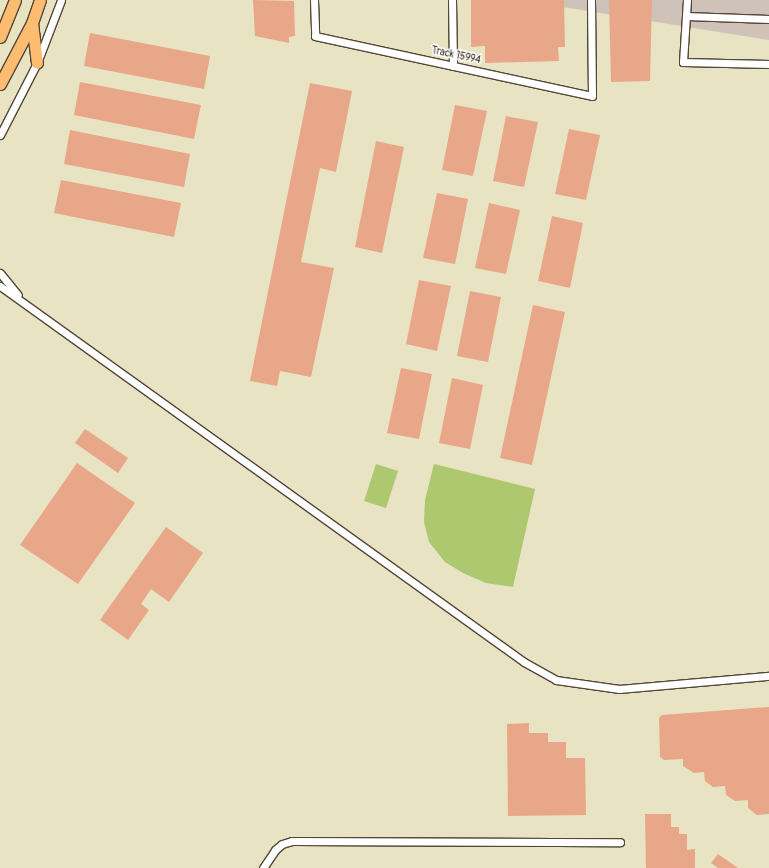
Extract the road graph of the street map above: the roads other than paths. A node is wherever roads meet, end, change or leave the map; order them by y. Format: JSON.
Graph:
{"nodes":[{"id":1,"x":15,"y":0,"type":"edge"},
{"id":2,"x":40,"y":0,"type":"edge"},
{"id":3,"x":61,"y":0,"type":"edge"},
{"id":4,"x":314,"y":0,"type":"edge"},
{"id":5,"x":452,"y":0,"type":"edge"},
{"id":6,"x":591,"y":0,"type":"edge"},
{"id":7,"x":687,"y":0,"type":"edge"},
{"id":8,"x":686,"y":16,"type":"junction"},
{"id":9,"x":769,"y":19,"type":"edge"},
{"id":10,"x":32,"y":23,"type":"junction"},
{"id":11,"x":0,"y":37,"type":"edge"},
{"id":12,"x":37,"y":62,"type":"junction"},
{"id":13,"x":769,"y":64,"type":"edge"},
{"id":14,"x":453,"y":66,"type":"junction"},
{"id":15,"x":0,"y":84,"type":"edge"},
{"id":16,"x":0,"y":134,"type":"edge"},
{"id":17,"x":0,"y":273,"type":"edge"},
{"id":18,"x":0,"y":286,"type":"edge"},
{"id":19,"x":24,"y":303,"type":"junction"},
{"id":20,"x":769,"y":676,"type":"edge"},
{"id":21,"x":620,"y":842,"type":"dead end"},
{"id":22,"x":263,"y":868,"type":"edge"}],
"edges":[{"from":1,"to":11,"type":"main road"},
{"from":2,"to":10,"type":"main road"},
{"from":3,"to":12,"type":"street"},
{"from":4,"to":14,"type":"street","name":"Track 15994"},
{"from":5,"to":14,"type":"street"},
{"from":6,"to":14,"type":"street","name":"Track 15994"},
{"from":7,"to":8,"type":"street"},
{"from":8,"to":9,"type":"street"},
{"from":8,"to":13,"type":"street"},
{"from":10,"to":12,"type":"main road"},
{"from":10,"to":15,"type":"main road"},
{"from":12,"to":16,"type":"street"},
{"from":17,"to":19,"type":"street"},
{"from":18,"to":19,"type":"street"},
{"from":19,"to":20,"type":"street"},
{"from":21,"to":22,"type":"street"}]}
